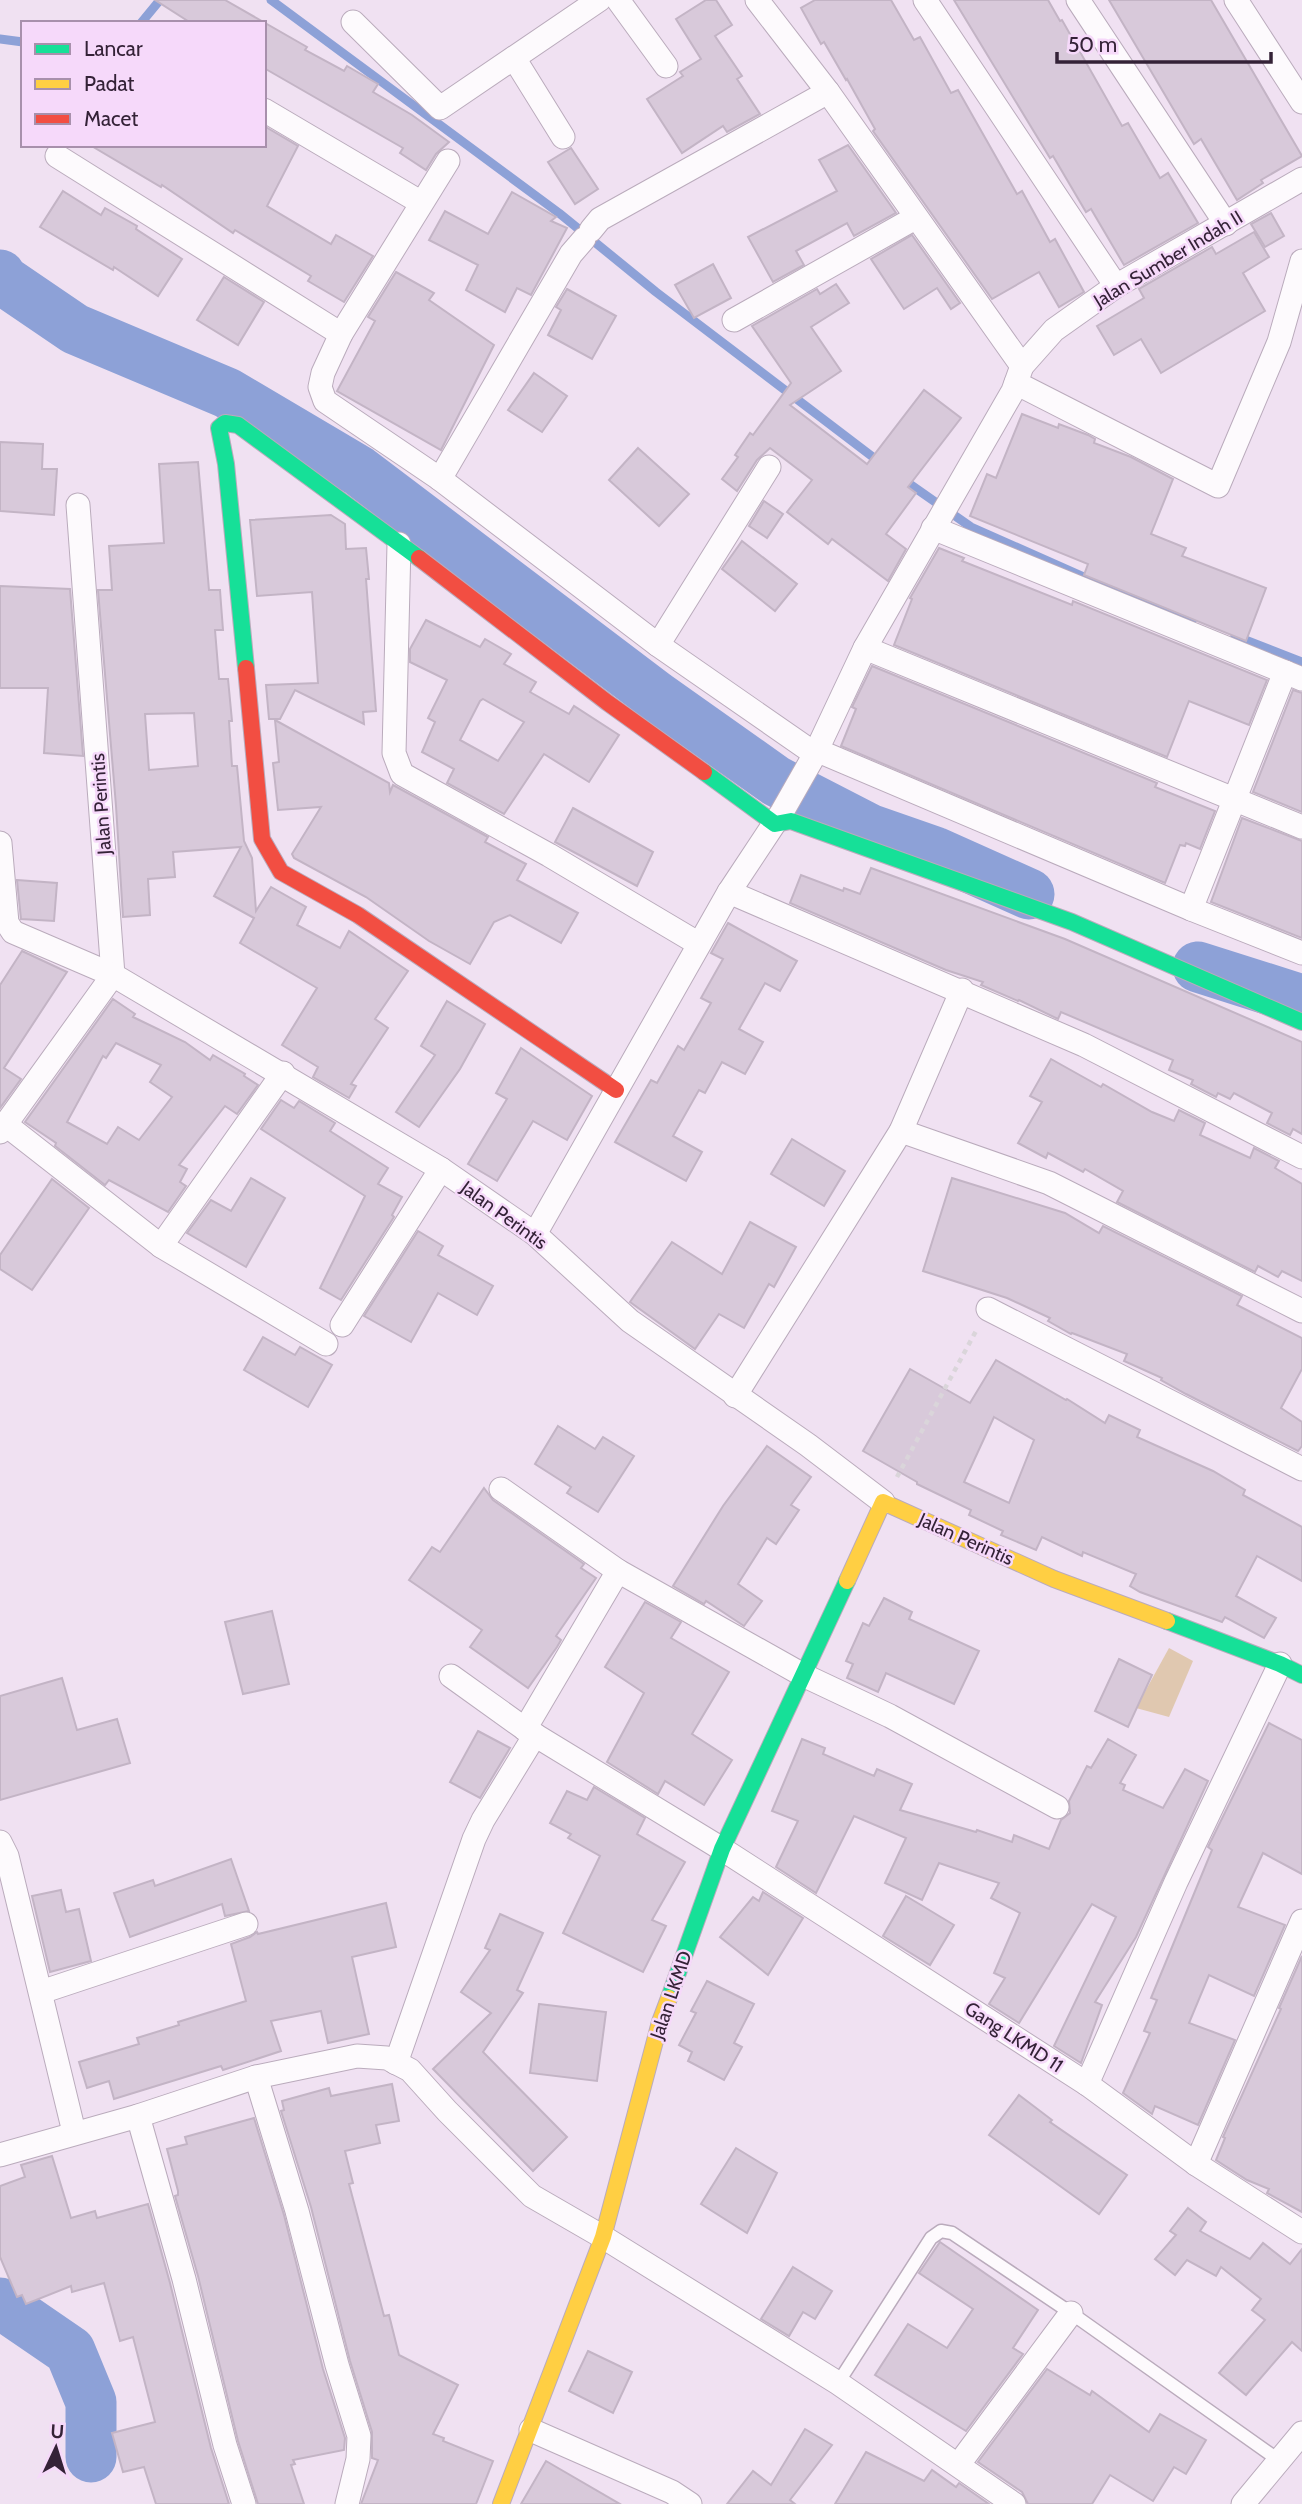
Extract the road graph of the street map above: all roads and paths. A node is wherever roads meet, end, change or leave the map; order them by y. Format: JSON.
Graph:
{"nodes":[{"id":1,"x":599,"y":0,"type":"edge"},
{"id":2,"x":618,"y":0,"type":"edge"},
{"id":3,"x":757,"y":0,"type":"edge"},
{"id":4,"x":925,"y":0,"type":"edge"},
{"id":5,"x":1078,"y":0,"type":"edge"},
{"id":6,"x":1236,"y":0,"type":"edge"},
{"id":7,"x":353,"y":22,"type":"dead end"},
{"id":8,"x":514,"y":58,"type":"junction"},
{"id":9,"x":666,"y":66,"type":"dead end"},
{"id":10,"x":828,"y":92,"type":"junction"},
{"id":11,"x":1302,"y":102,"type":"edge"},
{"id":12,"x":266,"y":111,"type":"edge"},
{"id":13,"x":563,"y":137,"type":"dead end"},
{"id":14,"x":57,"y":156,"type":"dead end"},
{"id":15,"x":448,"y":160,"type":"dead end"},
{"id":16,"x":1302,"y":179,"type":"edge"},
{"id":17,"x":421,"y":202,"type":"junction"},
{"id":18,"x":915,"y":218,"type":"junction"},
{"id":19,"x":1226,"y":224,"type":"junction"},
{"id":20,"x":1302,"y":261,"type":"edge"},
{"id":21,"x":1116,"y":286,"type":"junction"},
{"id":22,"x":734,"y":320,"type":"dead end"},
{"id":23,"x":341,"y":334,"type":"junction"},
{"id":24,"x":1019,"y":374,"type":"junction"},
{"id":25,"x":769,"y":467,"type":"dead end"},
{"id":26,"x":440,"y":479,"type":"junction"},
{"id":27,"x":78,"y":505,"type":"dead end"},
{"id":28,"x":933,"y":528,"type":"junction"},
{"id":29,"x":398,"y":544,"type":"junction"},
{"id":30,"x":658,"y":645,"type":"junction"},
{"id":31,"x":865,"y":648,"type":"junction"},
{"id":32,"x":1294,"y":675,"type":"edge"},
{"id":33,"x":815,"y":754,"type":"junction"},
{"id":34,"x":1233,"y":799,"type":"junction"},
{"id":35,"x":779,"y":818,"type":"junction"},
{"id":36,"x":1302,"y":827,"type":"edge"},
{"id":37,"x":0,"y":843,"type":"edge"},
{"id":38,"x":729,"y":892,"type":"junction"},
{"id":39,"x":1191,"y":909,"type":"junction"},
{"id":40,"x":4,"y":923,"type":"edge"},
{"id":41,"x":699,"y":944,"type":"junction"},
{"id":42,"x":1302,"y":953,"type":"edge"},
{"id":43,"x":113,"y":975,"type":"junction"},
{"id":44,"x":962,"y":990,"type":"junction"},
{"id":45,"x":1302,"y":1022,"type":"edge"},
{"id":46,"x":283,"y":1073,"type":"junction"},
{"id":47,"x":616,"y":1090,"type":"junction"},
{"id":48,"x":3,"y":1128,"type":"edge"},
{"id":49,"x":901,"y":1131,"type":"junction"},
{"id":50,"x":1302,"y":1157,"type":"edge"},
{"id":51,"x":441,"y":1168,"type":"junction"},
{"id":52,"x":535,"y":1234,"type":"junction"},
{"id":53,"x":161,"y":1245,"type":"junction"},
{"id":54,"x":988,"y":1309,"type":"joint"},
{"id":55,"x":1302,"y":1311,"type":"edge"},
{"id":56,"x":342,"y":1325,"type":"dead end"},
{"id":57,"x":326,"y":1344,"type":"dead end"},
{"id":58,"x":735,"y":1396,"type":"junction"},
{"id":59,"x":1302,"y":1469,"type":"edge"},
{"id":60,"x":501,"y":1489,"type":"dead end"},
{"id":61,"x":883,"y":1502,"type":"junction"},
{"id":62,"x":618,"y":1571,"type":"junction"},
{"id":63,"x":1279,"y":1664,"type":"junction"},
{"id":64,"x":803,"y":1675,"type":"junction"},
{"id":65,"x":1302,"y":1675,"type":"edge"},
{"id":66,"x":451,"y":1676,"type":"dead end"},
{"id":67,"x":530,"y":1732,"type":"junction"},
{"id":68,"x":1057,"y":1807,"type":"dead end"},
{"id":69,"x":0,"y":1842,"type":"edge"},
{"id":70,"x":722,"y":1849,"type":"junction"},
{"id":71,"x":1302,"y":1921,"type":"edge"},
{"id":72,"x":246,"y":1924,"type":"dead end"},
{"id":73,"x":41,"y":1992,"type":"junction"},
{"id":74,"x":396,"y":2063,"type":"junction"},
{"id":75,"x":256,"y":2077,"type":"junction"},
{"id":76,"x":1087,"y":2084,"type":"junction"},
{"id":77,"x":138,"y":2116,"type":"junction"},
{"id":78,"x":74,"y":2132,"type":"junction"},
{"id":79,"x":0,"y":2155,"type":"edge"},
{"id":80,"x":1196,"y":2164,"type":"junction"},
{"id":81,"x":1302,"y":2232,"type":"edge"},
{"id":82,"x":603,"y":2237,"type":"junction"},
{"id":83,"x":1071,"y":2313,"type":"junction"},
{"id":84,"x":838,"y":2383,"type":"junction"},
{"id":85,"x":531,"y":2430,"type":"junction"},
{"id":86,"x":1302,"y":2433,"type":"edge"},
{"id":87,"x":1280,"y":2461,"type":"junction"},
{"id":88,"x":959,"y":2464,"type":"junction"},
{"id":89,"x":677,"y":2500,"type":"edge"},
{"id":90,"x":244,"y":2504,"type":"edge"},
{"id":91,"x":347,"y":2504,"type":"edge"},
{"id":92,"x":501,"y":2504,"type":"edge"},
{"id":93,"x":1014,"y":2504,"type":"edge"},
{"id":94,"x":1243,"y":2504,"type":"edge"}],
"edges":[{"from":1,"to":8,"type":"street"},
{"from":2,"to":9,"type":"street"},
{"from":3,"to":10,"type":"street"},
{"from":4,"to":21,"type":"street"},
{"from":5,"to":19,"type":"street"},
{"from":6,"to":11,"type":"street"},
{"from":7,"to":8,"type":"street"},
{"from":8,"to":13,"type":"street"},
{"from":10,"to":18,"type":"street"},
{"from":10,"to":26,"type":"street"},
{"from":12,"to":17,"type":"street"},
{"from":14,"to":23,"type":"street"},
{"from":15,"to":17,"type":"street"},
{"from":16,"to":19,"type":"street","name":"Jalan Sumber Indah II"},
{"from":17,"to":23,"type":"street"},
{"from":18,"to":22,"type":"street"},
{"from":18,"to":24,"type":"street"},
{"from":19,"to":21,"type":"street","name":"Jalan Sumber Indah II"},
{"from":20,"to":24,"type":"street"},
{"from":21,"to":24,"type":"street","name":"Jalan Sumber Indah II"},
{"from":23,"to":26,"type":"street"},
{"from":24,"to":28,"type":"street","name":"Jalan Sumber Indah II"},
{"from":25,"to":30,"type":"street"},
{"from":26,"to":30,"type":"street"},
{"from":27,"to":43,"type":"street","name":"Jalan Perintis"},
{"from":28,"to":31,"type":"street","name":"Jalan Sumber Indah II"},
{"from":28,"to":32,"type":"street"},
{"from":29,"to":35,"type":"street"},
{"from":29,"to":41,"type":"street"},
{"from":29,"to":47,"type":"street"},
{"from":30,"to":33,"type":"street"},
{"from":31,"to":33,"type":"street","name":"Jalan Sumber Indah II"},
{"from":31,"to":34,"type":"street"},
{"from":32,"to":34,"type":"street"},
{"from":33,"to":35,"type":"street","name":"Jalan Sumber Indah II"},
{"from":33,"to":39,"type":"street"},
{"from":34,"to":36,"type":"street"},
{"from":34,"to":39,"type":"street"},
{"from":35,"to":38,"type":"street","name":"Jalan Sumber Indah II"},
{"from":35,"to":45,"type":"street"},
{"from":37,"to":40,"type":"street"},
{"from":38,"to":41,"type":"street","name":"Jalan Sumber Indah II"},
{"from":38,"to":44,"type":"street"},
{"from":39,"to":42,"type":"street"},
{"from":40,"to":43,"type":"street"},
{"from":41,"to":47,"type":"street","name":"Jalan Sumber Indah II"},
{"from":43,"to":46,"type":"street","name":"Jalan Perintis"},
{"from":43,"to":48,"type":"street"},
{"from":44,"to":49,"type":"street"},
{"from":44,"to":50,"type":"street"},
{"from":46,"to":51,"type":"street","name":"Jalan Perintis"},
{"from":46,"to":53,"type":"street"},
{"from":47,"to":52,"type":"street","name":"Jalan Sumber Indah II"},
{"from":48,"to":53,"type":"street"},
{"from":49,"to":55,"type":"street"},
{"from":49,"to":58,"type":"street"},
{"from":51,"to":52,"type":"street","name":"Jalan Perintis"},
{"from":51,"to":56,"type":"street"},
{"from":52,"to":58,"type":"street","name":"Jalan Perintis"},
{"from":53,"to":57,"type":"street"},
{"from":54,"to":59,"type":"street"},
{"from":54,"to":61,"type":"path"},
{"from":58,"to":61,"type":"street","name":"Jalan Perintis"},
{"from":60,"to":62,"type":"street"},
{"from":61,"to":63,"type":"street","name":"Jalan Perintis"},
{"from":61,"to":64,"type":"street","name":"Jalan LKMD"},
{"from":62,"to":64,"type":"street"},
{"from":62,"to":67,"type":"street"},
{"from":63,"to":65,"type":"street","name":"Jalan Perintis"},
{"from":63,"to":76,"type":"street"},
{"from":64,"to":68,"type":"street"},
{"from":64,"to":70,"type":"street","name":"Jalan LKMD"},
{"from":66,"to":67,"type":"street","name":"Gang LKMD 11"},
{"from":67,"to":70,"type":"street","name":"Gang LKMD 11"},
{"from":67,"to":74,"type":"street"},
{"from":69,"to":73,"type":"street"},
{"from":70,"to":76,"type":"street","name":"Gang LKMD 11"},
{"from":70,"to":82,"type":"street","name":"Jalan LKMD"},
{"from":71,"to":80,"type":"street"},
{"from":72,"to":73,"type":"street"},
{"from":73,"to":78,"type":"street"},
{"from":74,"to":75,"type":"street"},
{"from":74,"to":82,"type":"street"},
{"from":75,"to":77,"type":"street"},
{"from":75,"to":91,"type":"street"},
{"from":76,"to":80,"type":"street","name":"Gang LKMD 11"},
{"from":77,"to":78,"type":"street"},
{"from":77,"to":90,"type":"street"},
{"from":78,"to":79,"type":"street"},
{"from":80,"to":81,"type":"street","name":"Gang LKMD 11"},
{"from":82,"to":84,"type":"street"},
{"from":82,"to":85,"type":"street","name":"Jalan LKMD"},
{"from":83,"to":84,"type":"lane"},
{"from":83,"to":87,"type":"lane"},
{"from":83,"to":88,"type":"street"},
{"from":84,"to":88,"type":"street"},
{"from":85,"to":89,"type":"street"},
{"from":85,"to":92,"type":"street","name":"Jalan LKMD"},
{"from":86,"to":87,"type":"street"},
{"from":87,"to":94,"type":"street"},
{"from":88,"to":93,"type":"street"}]}
